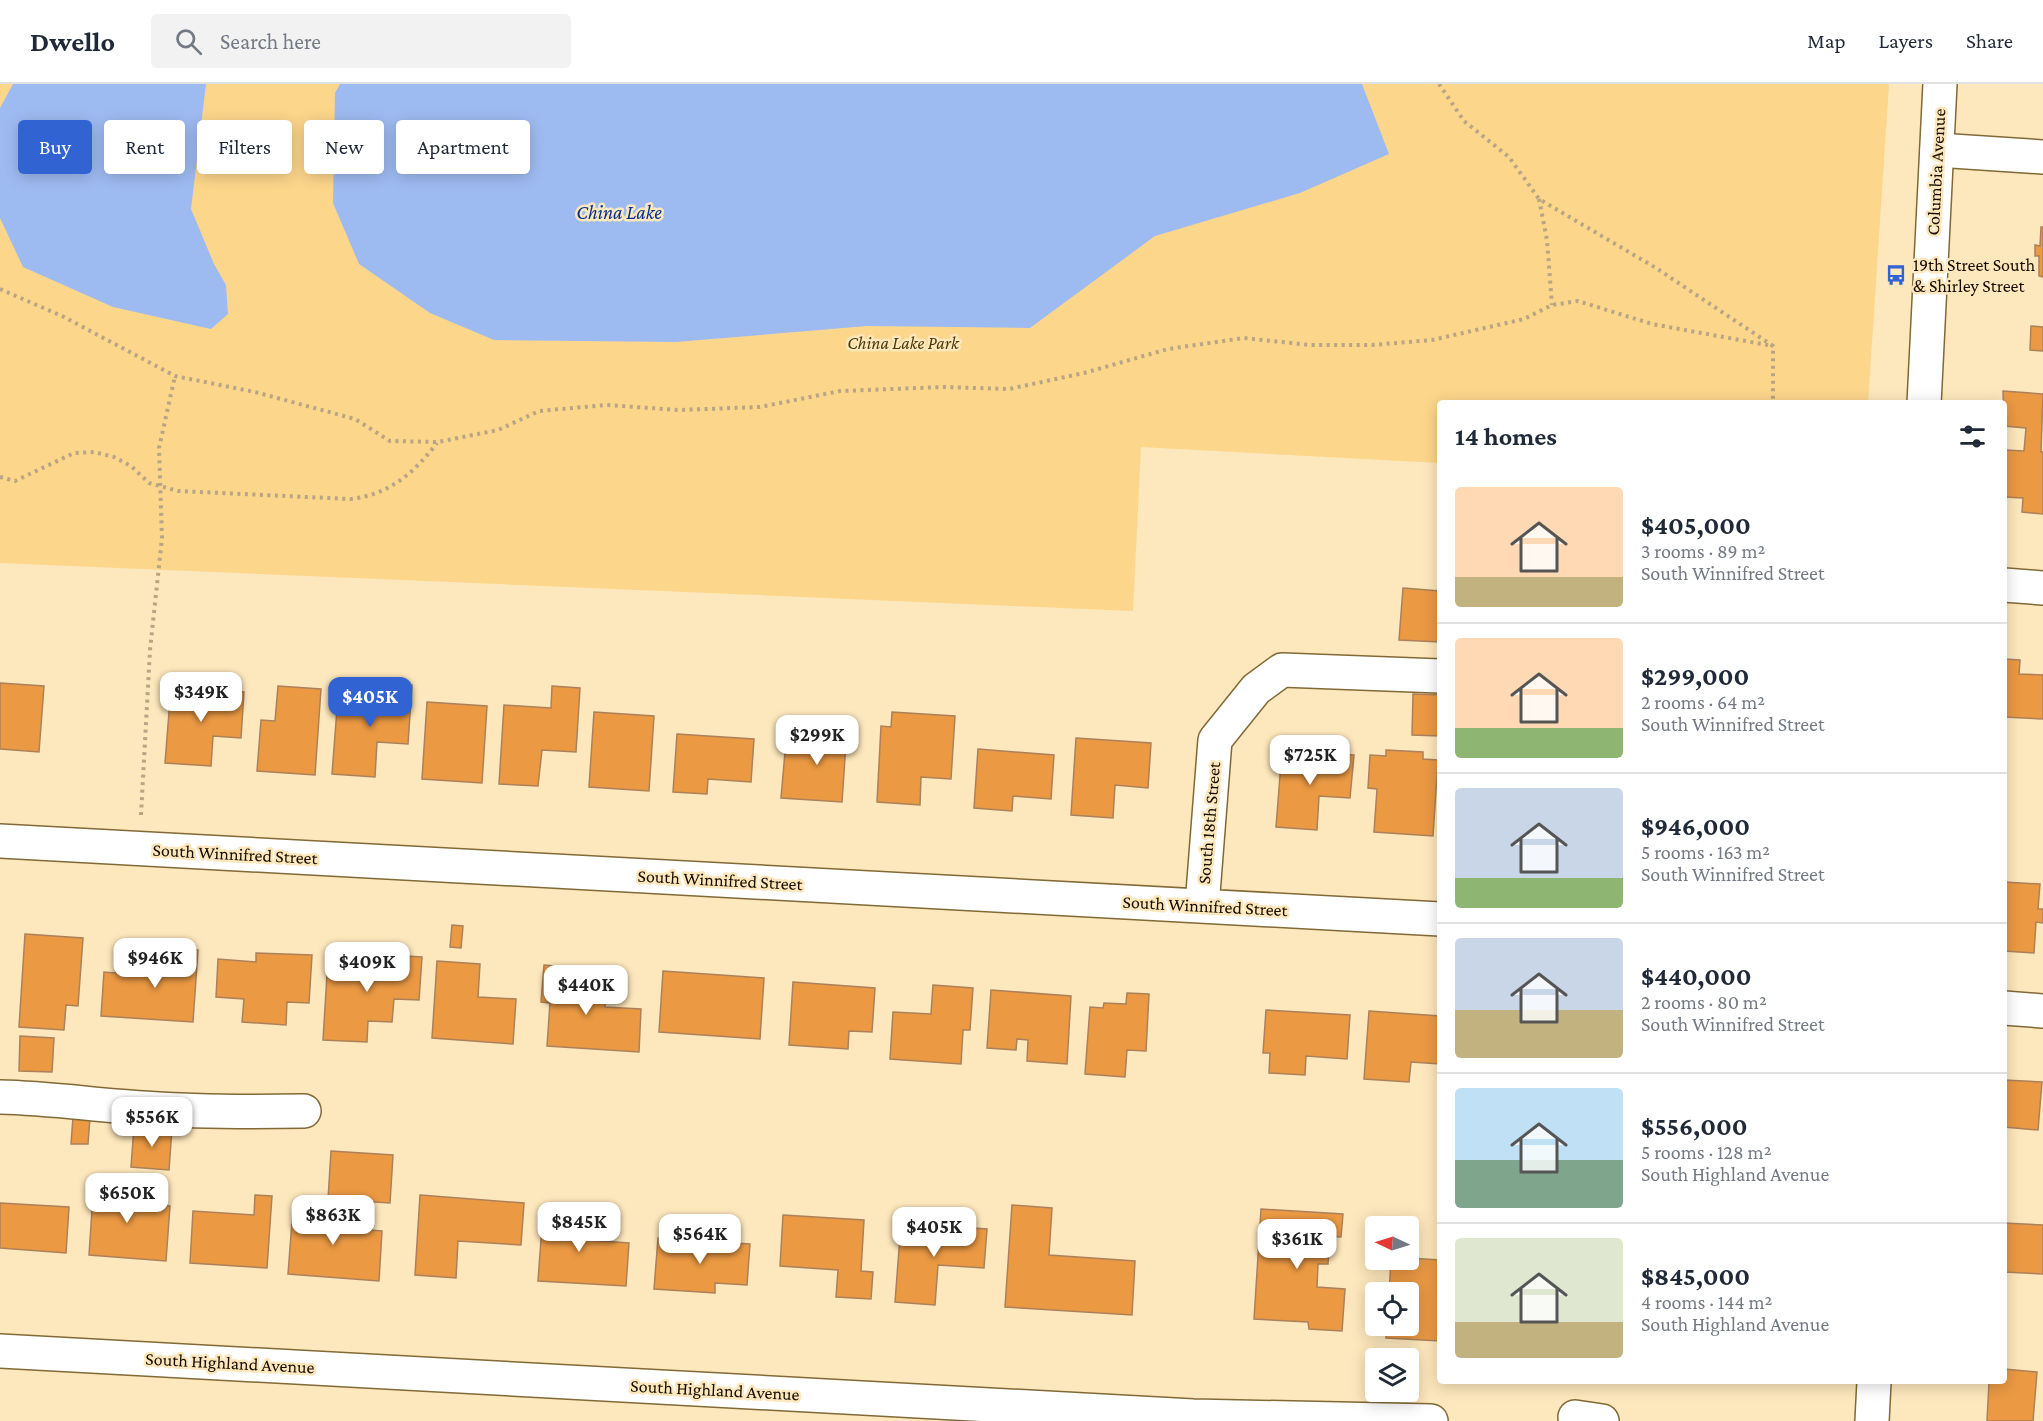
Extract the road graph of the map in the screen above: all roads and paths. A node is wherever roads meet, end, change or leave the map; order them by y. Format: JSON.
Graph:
{"nodes":[{"id":1,"x":1439,"y":84,"type":"edge"},
{"id":2,"x":1940,"y":84,"type":"edge"},
{"id":3,"x":1937,"y":150,"type":"junction"},
{"id":4,"x":2043,"y":157,"type":"edge"},
{"id":5,"x":1539,"y":200,"type":"junction"},
{"id":6,"x":0,"y":289,"type":"edge"},
{"id":7,"x":1552,"y":305,"type":"junction"},
{"id":8,"x":1773,"y":346,"type":"junction"},
{"id":9,"x":175,"y":376,"type":"junction"},
{"id":10,"x":1773,"y":400,"type":"edge"},
{"id":11,"x":1924,"y":400,"type":"edge"},
{"id":12,"x":438,"y":442,"type":"junction"},
{"id":13,"x":0,"y":477,"type":"edge"},
{"id":14,"x":160,"y":486,"type":"junction"},
{"id":15,"x":2007,"y":585,"type":"edge"},
{"id":16,"x":2043,"y":588,"type":"edge"},
{"id":17,"x":1437,"y":676,"type":"edge"},
{"id":18,"x":0,"y":841,"type":"edge"},
{"id":19,"x":139,"y":849,"type":"junction"},
{"id":20,"x":1202,"y":906,"type":"junction"},
{"id":21,"x":1437,"y":919,"type":"edge"},
{"id":22,"x":2007,"y":1008,"type":"edge"},
{"id":23,"x":2043,"y":1011,"type":"edge"},
{"id":24,"x":0,"y":1097,"type":"edge"},
{"id":25,"x":304,"y":1111,"type":"dead end"},
{"id":26,"x":0,"y":1351,"type":"edge"},
{"id":27,"x":1874,"y":1384,"type":"edge"},
{"id":28,"x":1193,"y":1419,"type":"edge"},
{"id":29,"x":1431,"y":1420,"type":"edge"},
{"id":30,"x":1872,"y":1421,"type":"edge"}],
"edges":[{"from":1,"to":5,"type":"path"},
{"from":2,"to":3,"type":"street","name":"Columbia Avenue"},
{"from":3,"to":4,"type":"street"},
{"from":3,"to":11,"type":"street","name":"Columbia Avenue"},
{"from":5,"to":7,"type":"path"},
{"from":5,"to":8,"type":"path"},
{"from":6,"to":9,"type":"path"},
{"from":7,"to":8,"type":"path"},
{"from":7,"to":12,"type":"path"},
{"from":8,"to":10,"type":"path"},
{"from":9,"to":12,"type":"path"},
{"from":9,"to":14,"type":"path"},
{"from":12,"to":14,"type":"path"},
{"from":13,"to":14,"type":"path"},
{"from":14,"to":19,"type":"path"},
{"from":15,"to":16,"type":"street"},
{"from":17,"to":20,"type":"street","name":"South 18th Street"},
{"from":18,"to":19,"type":"street","name":"South Winnifred Street"},
{"from":19,"to":20,"type":"street","name":"South Winnifred Street"},
{"from":20,"to":21,"type":"street","name":"South Winnifred Street"},
{"from":22,"to":23,"type":"street"},
{"from":24,"to":25,"type":"street"},
{"from":26,"to":28,"type":"street","name":"South Highland Avenue"},
{"from":27,"to":30,"type":"street"},
{"from":28,"to":29,"type":"street","name":"South Highland Avenue"}]}
